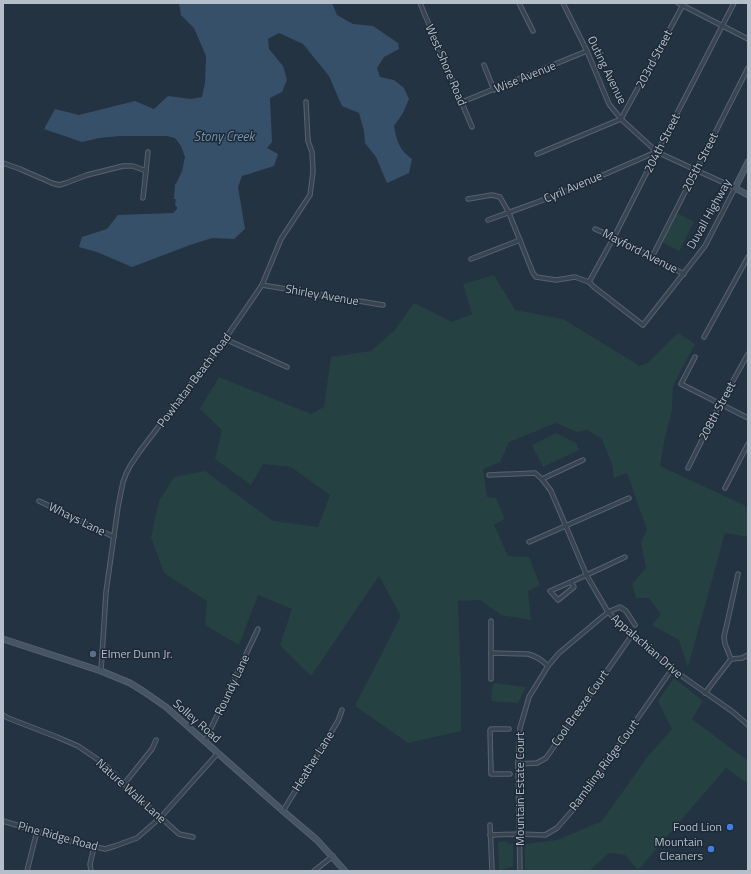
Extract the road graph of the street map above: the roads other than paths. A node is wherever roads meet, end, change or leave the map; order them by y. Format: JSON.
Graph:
{"nodes":[{"id":1,"x":420,"y":3,"type":"edge"},
{"id":2,"x":519,"y":3,"type":"edge"},
{"id":3,"x":565,"y":3,"type":"edge"},
{"id":4,"x":678,"y":3,"type":"edge"},
{"id":5,"x":734,"y":3,"type":"edge"},
{"id":6,"x":683,"y":4,"type":"edge"},
{"id":7,"x":722,"y":26,"type":"junction"},
{"id":8,"x":533,"y":31,"type":"dead end"},
{"id":9,"x":748,"y":39,"type":"edge"},
{"id":10,"x":587,"y":51,"type":"junction"},
{"id":11,"x":484,"y":65,"type":"dead end"},
{"id":12,"x":748,"y":68,"type":"edge"},
{"id":13,"x":494,"y":90,"type":"junction"},
{"id":14,"x":306,"y":102,"type":"dead end"},
{"id":15,"x":462,"y":102,"type":"junction"},
{"id":16,"x":621,"y":119,"type":"junction"},
{"id":17,"x":472,"y":127,"type":"dead end"},
{"id":18,"x":148,"y":152,"type":"dead end"},
{"id":19,"x":657,"y":152,"type":"junction"},
{"id":20,"x":537,"y":154,"type":"dead end"},
{"id":21,"x":748,"y":162,"type":"edge"},
{"id":22,"x":3,"y":163,"type":"edge"},
{"id":23,"x":696,"y":170,"type":"junction"},
{"id":24,"x":146,"y":171,"type":"junction"},
{"id":25,"x":735,"y":188,"type":"junction"},
{"id":26,"x":748,"y":195,"type":"edge"},
{"id":27,"x":143,"y":198,"type":"dead end"},
{"id":28,"x":468,"y":199,"type":"dead end"},
{"id":29,"x":508,"y":213,"type":"junction"},
{"id":30,"x":488,"y":220,"type":"dead end"},
{"id":31,"x":595,"y":229,"type":"dead end"},
{"id":32,"x":614,"y":237,"type":"junction"},
{"id":33,"x":520,"y":240,"type":"junction"},
{"id":34,"x":652,"y":257,"type":"junction"},
{"id":35,"x":748,"y":257,"type":"edge"},
{"id":36,"x":471,"y":259,"type":"dead end"},
{"id":37,"x":684,"y":274,"type":"junction"},
{"id":38,"x":589,"y":282,"type":"junction"},
{"id":39,"x":262,"y":285,"type":"junction"},
{"id":40,"x":383,"y":305,"type":"dead end"},
{"id":41,"x":704,"y":337,"type":"dead end"},
{"id":42,"x":225,"y":339,"type":"junction"},
{"id":43,"x":748,"y":354,"type":"edge"},
{"id":44,"x":695,"y":357,"type":"dead end"},
{"id":45,"x":287,"y":367,"type":"dead end"},
{"id":46,"x":720,"y":404,"type":"junction"},
{"id":47,"x":748,"y":418,"type":"edge"},
{"id":48,"x":748,"y":444,"type":"edge"},
{"id":49,"x":583,"y":460,"type":"dead end"},
{"id":50,"x":688,"y":468,"type":"dead end"},
{"id":51,"x":489,"y":475,"type":"dead end"},
{"id":52,"x":542,"y":479,"type":"junction"},
{"id":53,"x":725,"y":488,"type":"dead end"},
{"id":54,"x":629,"y":498,"type":"dead end"},
{"id":55,"x":39,"y":501,"type":"dead end"},
{"id":56,"x":565,"y":526,"type":"junction"},
{"id":57,"x":114,"y":537,"type":"junction"},
{"id":58,"x":529,"y":542,"type":"dead end"},
{"id":59,"x":625,"y":558,"type":"dead end"},
{"id":60,"x":738,"y":574,"type":"dead end"},
{"id":61,"x":587,"y":576,"type":"junction"},
{"id":62,"x":572,"y":582,"type":"junction"},
{"id":63,"x":608,"y":612,"type":"junction"},
{"id":64,"x":491,"y":621,"type":"dead end"},
{"id":65,"x":635,"y":625,"type":"dead end"},
{"id":66,"x":258,"y":629,"type":"dead end"},
{"id":67,"x":632,"y":634,"type":"junction"},
{"id":68,"x":3,"y":639,"type":"edge"},
{"id":69,"x":491,"y":653,"type":"junction"},
{"id":70,"x":748,"y":656,"type":"edge"},
{"id":71,"x":731,"y":659,"type":"junction"},
{"id":72,"x":548,"y":666,"type":"junction"},
{"id":73,"x":672,"y":669,"type":"junction"},
{"id":74,"x":101,"y":671,"type":"junction"},
{"id":75,"x":491,"y":679,"type":"dead end"},
{"id":76,"x":705,"y":693,"type":"junction"},
{"id":77,"x":342,"y":710,"type":"dead end"},
{"id":78,"x":3,"y":715,"type":"edge"},
{"id":79,"x":748,"y":725,"type":"edge"},
{"id":80,"x":509,"y":729,"type":"dead end"},
{"id":81,"x":156,"y":740,"type":"dead end"},
{"id":82,"x":206,"y":741,"type":"junction"},
{"id":83,"x":218,"y":753,"type":"junction"},
{"id":84,"x":518,"y":764,"type":"junction"},
{"id":85,"x":510,"y":774,"type":"dead end"},
{"id":86,"x":124,"y":784,"type":"junction"},
{"id":87,"x":283,"y":811,"type":"junction"},
{"id":88,"x":161,"y":817,"type":"junction"},
{"id":89,"x":3,"y":821,"type":"edge"},
{"id":90,"x":490,"y":825,"type":"dead end"},
{"id":91,"x":37,"y":831,"type":"junction"},
{"id":92,"x":520,"y":834,"type":"junction"},
{"id":93,"x":490,"y":835,"type":"junction"},
{"id":94,"x":193,"y":837,"type":"dead end"},
{"id":95,"x":94,"y":847,"type":"junction"},
{"id":96,"x":333,"y":856,"type":"junction"},
{"id":97,"x":492,"y":870,"type":"dead end"},
{"id":98,"x":27,"y":871,"type":"edge"},
{"id":99,"x":91,"y":871,"type":"edge"},
{"id":100,"x":314,"y":871,"type":"edge"},
{"id":101,"x":345,"y":871,"type":"edge"},
{"id":102,"x":520,"y":871,"type":"edge"}],
"edges":[{"from":1,"to":15,"type":"street","name":"West Shore Road"},
{"from":2,"to":8,"type":"street"},
{"from":3,"to":10,"type":"street","name":"Outing Avenue"},
{"from":4,"to":6,"type":"street"},
{"from":5,"to":7,"type":"street","name":"204th Street"},
{"from":6,"to":7,"type":"street"},
{"from":6,"to":16,"type":"street","name":"203rd Street"},
{"from":7,"to":9,"type":"street"},
{"from":7,"to":19,"type":"street","name":"204th Street"},
{"from":10,"to":13,"type":"street","name":"Wise Avenue"},
{"from":10,"to":16,"type":"street","name":"Outing Avenue"},
{"from":11,"to":13,"type":"street"},
{"from":12,"to":23,"type":"street","name":"205th Street"},
{"from":13,"to":15,"type":"street","name":"Wise Avenue"},
{"from":14,"to":39,"type":"street","name":"Powhatan Beach Road"},
{"from":15,"to":17,"type":"street","name":"West Shore Road"},
{"from":16,"to":19,"type":"street","name":"Outing Avenue"},
{"from":16,"to":20,"type":"street"},
{"from":18,"to":24,"type":"street"},
{"from":19,"to":23,"type":"street","name":"Outing Avenue"},
{"from":19,"to":29,"type":"street","name":"Cyril Avenue"},
{"from":19,"to":32,"type":"street","name":"204th Street"},
{"from":21,"to":25,"type":"main road","name":"Duvall Highway"},
{"from":22,"to":24,"type":"street"},
{"from":23,"to":25,"type":"street","name":"Outing Avenue"},
{"from":23,"to":34,"type":"street","name":"205th Street"},
{"from":24,"to":27,"type":"street"},
{"from":25,"to":26,"type":"main road","name":"Outing Avenue"},
{"from":25,"to":37,"type":"street","name":"Duvall Highway"},
{"from":28,"to":29,"type":"street"},
{"from":29,"to":30,"type":"street","name":"Cyril Avenue"},
{"from":29,"to":33,"type":"street"},
{"from":31,"to":32,"type":"street","name":"Mayford Avenue"},
{"from":32,"to":34,"type":"street","name":"Mayford Avenue"},
{"from":32,"to":38,"type":"street","name":"204th Street"},
{"from":33,"to":36,"type":"street"},
{"from":33,"to":38,"type":"street"},
{"from":34,"to":37,"type":"street","name":"Mayford Avenue"},
{"from":35,"to":41,"type":"street"},
{"from":37,"to":38,"type":"street"},
{"from":39,"to":40,"type":"street","name":"Shirley Avenue"},
{"from":39,"to":42,"type":"street","name":"Powhatan Beach Road"},
{"from":42,"to":45,"type":"street"},
{"from":42,"to":57,"type":"street","name":"Powhatan Beach Road"},
{"from":43,"to":46,"type":"street","name":"208th Street"},
{"from":44,"to":46,"type":"street"},
{"from":46,"to":47,"type":"street"},
{"from":46,"to":50,"type":"street","name":"208th Street"},
{"from":48,"to":53,"type":"street"},
{"from":49,"to":52,"type":"street"},
{"from":51,"to":52,"type":"street"},
{"from":52,"to":56,"type":"street","name":"Appalachian Drive"},
{"from":54,"to":56,"type":"street"},
{"from":55,"to":57,"type":"street","name":"Whays Lane"},
{"from":56,"to":58,"type":"street"},
{"from":56,"to":61,"type":"street","name":"Appalachian Drive"},
{"from":57,"to":74,"type":"street","name":"Powhatan Beach Road"},
{"from":59,"to":61,"type":"street"},
{"from":60,"to":71,"type":"street"},
{"from":61,"to":62,"type":"street"},
{"from":61,"to":63,"type":"street","name":"Appalachian Drive"},
{"from":62,"to":62,"type":"street"},
{"from":63,"to":65,"type":"street"},
{"from":63,"to":67,"type":"street","name":"Appalachian Drive"},
{"from":63,"to":72,"type":"street","name":"Mountain Estate Court"},
{"from":64,"to":69,"type":"street"},
{"from":66,"to":82,"type":"street","name":"Roundy Lane"},
{"from":67,"to":73,"type":"street","name":"Appalachian Drive"},
{"from":67,"to":84,"type":"street","name":"Cool Breeze Court"},
{"from":68,"to":74,"type":"main road","name":"Solley Road"},
{"from":69,"to":72,"type":"street"},
{"from":69,"to":75,"type":"street"},
{"from":70,"to":71,"type":"street"},
{"from":71,"to":76,"type":"street"},
{"from":72,"to":84,"type":"street","name":"Mountain Estate Court"},
{"from":73,"to":76,"type":"street","name":"Appalachian Drive"},
{"from":73,"to":92,"type":"street","name":"Rambling Ridge Court"},
{"from":74,"to":82,"type":"main road","name":"Solley Road"},
{"from":76,"to":79,"type":"street","name":"Appalachian Drive"},
{"from":77,"to":87,"type":"street","name":"Heather Lane"},
{"from":78,"to":86,"type":"street","name":"Nature Walk Lane"},
{"from":80,"to":85,"type":"street"},
{"from":81,"to":86,"type":"street"},
{"from":82,"to":83,"type":"main road","name":"Solley Road"},
{"from":83,"to":87,"type":"main road","name":"Solley Road"},
{"from":83,"to":88,"type":"street","name":"Pine Ridge Road"},
{"from":84,"to":92,"type":"street","name":"Mountain Estate Court"},
{"from":86,"to":88,"type":"street","name":"Nature Walk Lane"},
{"from":87,"to":96,"type":"main road","name":"Solley Road"},
{"from":88,"to":94,"type":"street","name":"Nature Walk Lane"},
{"from":88,"to":95,"type":"street","name":"Pine Ridge Road"},
{"from":89,"to":91,"type":"street","name":"Pine Ridge Road"},
{"from":90,"to":93,"type":"street"},
{"from":91,"to":95,"type":"street","name":"Pine Ridge Road"},
{"from":91,"to":98,"type":"street"},
{"from":92,"to":93,"type":"street","name":"Rambling Ridge Court"},
{"from":92,"to":102,"type":"street","name":"Mountain Estate Court"},
{"from":93,"to":97,"type":"street"},
{"from":95,"to":99,"type":"street"},
{"from":96,"to":100,"type":"street"},
{"from":96,"to":101,"type":"main road","name":"Solley Road"}]}
